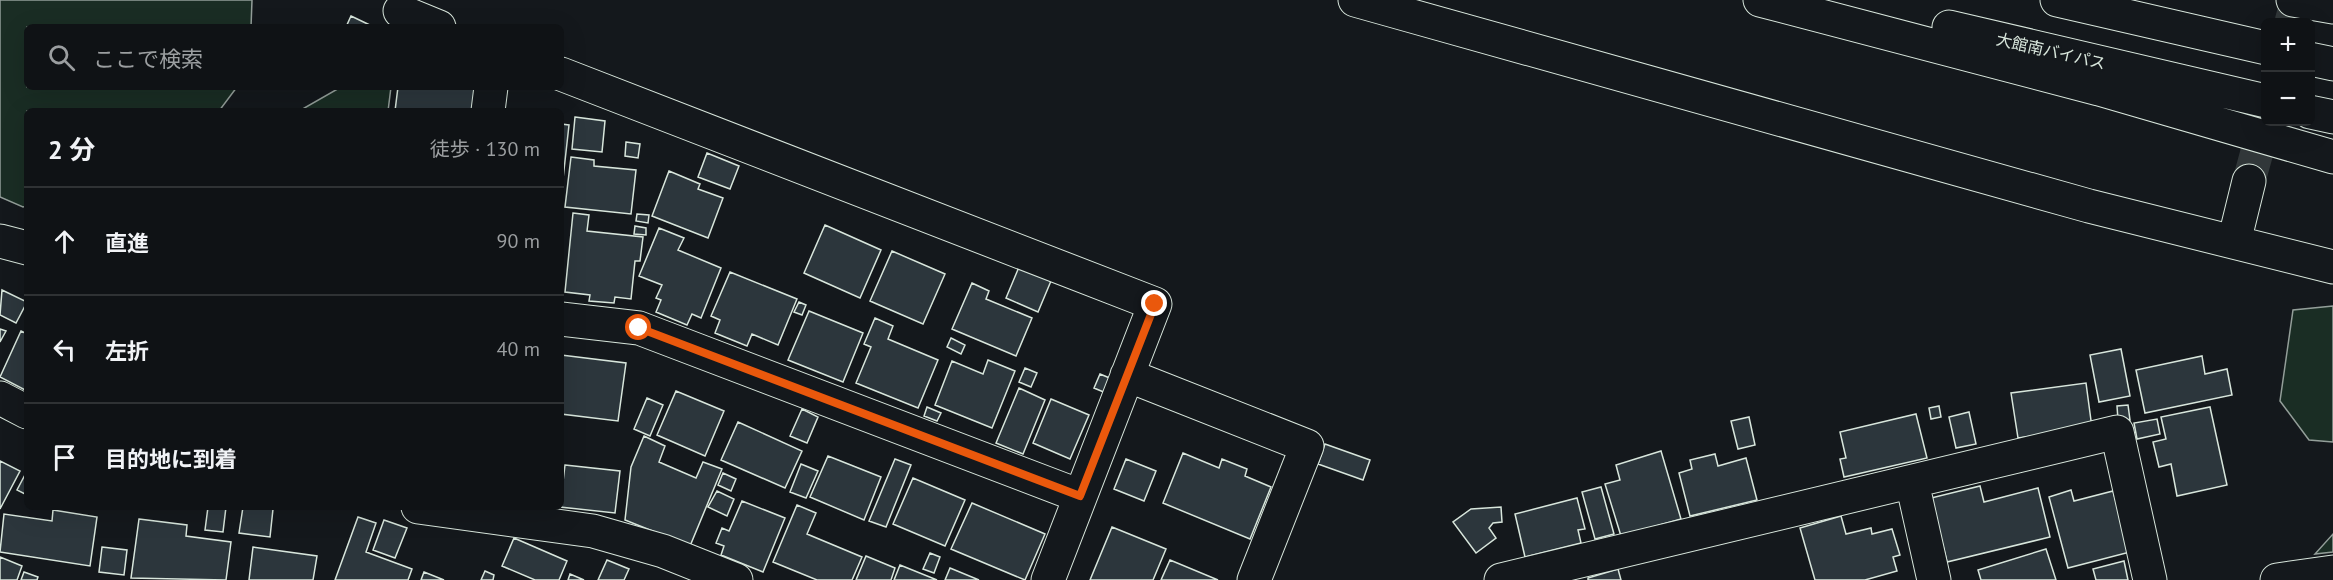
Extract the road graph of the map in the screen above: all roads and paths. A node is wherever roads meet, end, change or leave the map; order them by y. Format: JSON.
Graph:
{"nodes":[{"id":1,"x":1355,"y":0,"type":"edge"},
{"id":2,"x":1760,"y":0,"type":"edge"},
{"id":3,"x":1836,"y":0,"type":"edge"},
{"id":4,"x":2057,"y":0,"type":"edge"},
{"id":5,"x":2293,"y":0,"type":"edge"},
{"id":6,"x":2333,"y":7,"type":"edge"},
{"id":7,"x":400,"y":12,"type":"dead end"},
{"id":8,"x":431,"y":24,"type":"edge"},
{"id":9,"x":2261,"y":47,"type":"edge"},
{"id":10,"x":2315,"y":60,"type":"edge"},
{"id":11,"x":2333,"y":64,"type":"edge"},
{"id":12,"x":564,"y":75,"type":"edge"},
{"id":13,"x":491,"y":90,"type":"edge"},
{"id":14,"x":2261,"y":100,"type":"edge"},
{"id":15,"x":488,"y":108,"type":"edge"},
{"id":16,"x":2315,"y":113,"type":"edge"},
{"id":17,"x":2333,"y":117,"type":"edge"},
{"id":18,"x":2333,"y":157,"type":"edge"},
{"id":19,"x":2249,"y":181,"type":"tunnel mouth"},
{"id":20,"x":0,"y":241,"type":"edge"},
{"id":21,"x":2234,"y":242,"type":"junction"},
{"id":22,"x":24,"y":247,"type":"edge"},
{"id":23,"x":2333,"y":267,"type":"edge"},
{"id":24,"x":564,"y":319,"type":"edge"},
{"id":25,"x":1127,"y":375,"type":"junction"},
{"id":26,"x":0,"y":398,"type":"edge"},
{"id":27,"x":24,"y":410,"type":"edge"},
{"id":28,"x":1912,"y":482,"type":"junction"},
{"id":29,"x":1080,"y":496,"type":"junction"},
{"id":30,"x":444,"y":510,"type":"edge"},
{"id":31,"x":2333,"y":572,"type":"edge"},
{"id":32,"x":736,"y":580,"type":"edge"},
{"id":33,"x":1048,"y":580,"type":"edge"},
{"id":34,"x":1254,"y":580,"type":"edge"},
{"id":35,"x":1501,"y":580,"type":"edge"},
{"id":36,"x":1934,"y":580,"type":"edge"},
{"id":37,"x":2150,"y":580,"type":"edge"},
{"id":38,"x":2277,"y":580,"type":"edge"}],
"edges":[{"from":1,"to":21,"type":"main road"},
{"from":2,"to":18,"type":"main road"},
{"from":3,"to":14,"type":"main road","name":"大館南バイパス"},
{"from":4,"to":9,"type":"main road"},
{"from":5,"to":6,"type":"main road"},
{"from":7,"to":8,"type":"main road"},
{"from":10,"to":11,"type":"main road"},
{"from":12,"to":25,"type":"main road"},
{"from":13,"to":15,"type":"main road"},
{"from":16,"to":17,"type":"main road"},
{"from":19,"to":21,"type":"main road"},
{"from":20,"to":22,"type":"main road"},
{"from":21,"to":23,"type":"main road"},
{"from":24,"to":29,"type":"main road"},
{"from":25,"to":29,"type":"main road"},
{"from":25,"to":34,"type":"main road"},
{"from":26,"to":27,"type":"main road"},
{"from":28,"to":35,"type":"main road"},
{"from":28,"to":36,"type":"main road"},
{"from":28,"to":37,"type":"main road"},
{"from":29,"to":33,"type":"main road"},
{"from":30,"to":32,"type":"main road"},
{"from":31,"to":38,"type":"main road"}]}
